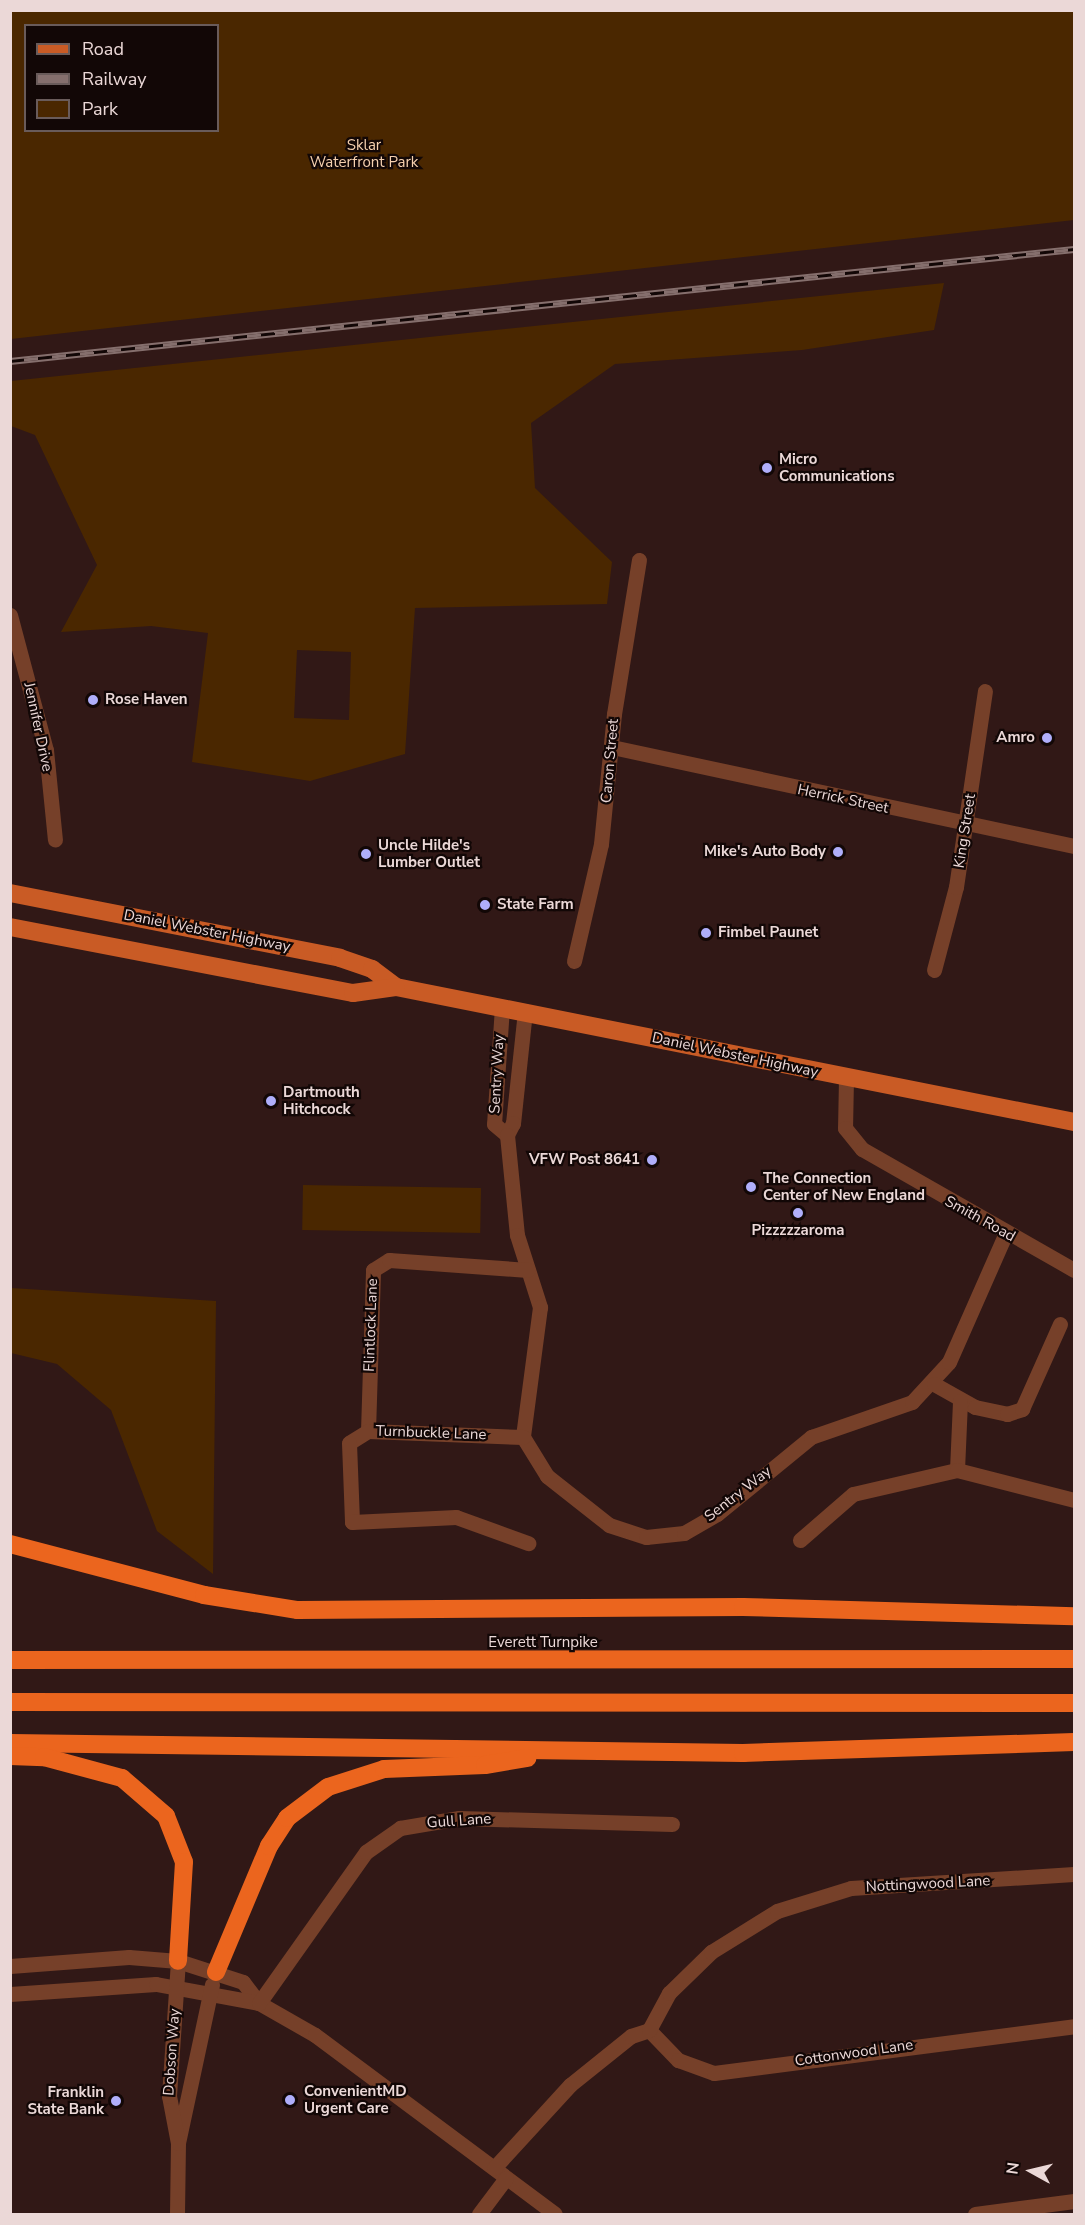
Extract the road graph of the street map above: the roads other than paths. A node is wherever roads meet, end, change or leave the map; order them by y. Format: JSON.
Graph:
{"nodes":[{"id":1,"x":639,"y":560,"type":"dead end"},
{"id":2,"x":10,"y":615,"type":"edge"},
{"id":3,"x":985,"y":691,"type":"dead end"},
{"id":4,"x":612,"y":747,"type":"junction"},
{"id":5,"x":966,"y":825,"type":"junction"},
{"id":6,"x":55,"y":840,"type":"dead end"},
{"id":7,"x":1074,"y":846,"type":"edge"},
{"id":8,"x":10,"y":893,"type":"edge"},
{"id":9,"x":10,"y":927,"type":"edge"},
{"id":10,"x":574,"y":961,"type":"dead end"},
{"id":11,"x":934,"y":970,"type":"dead end"},
{"id":12,"x":396,"y":987,"type":"junction"},
{"id":13,"x":502,"y":1007,"type":"junction"},
{"id":14,"x":525,"y":1011,"type":"junction"},
{"id":15,"x":846,"y":1078,"type":"junction"},
{"id":16,"x":1074,"y":1122,"type":"edge"},
{"id":17,"x":507,"y":1136,"type":"junction"},
{"id":18,"x":1006,"y":1233,"type":"junction"},
{"id":19,"x":528,"y":1270,"type":"junction"},
{"id":20,"x":1074,"y":1270,"type":"edge"},
{"id":21,"x":1060,"y":1324,"type":"dead end"},
{"id":22,"x":934,"y":1384,"type":"junction"},
{"id":23,"x":960,"y":1401,"type":"junction"},
{"id":24,"x":368,"y":1431,"type":"junction"},
{"id":25,"x":523,"y":1437,"type":"junction"},
{"id":26,"x":957,"y":1470,"type":"junction"},
{"id":27,"x":1074,"y":1500,"type":"edge"},
{"id":28,"x":800,"y":1540,"type":"dead end"},
{"id":29,"x":528,"y":1543,"type":"dead end"},
{"id":30,"x":10,"y":1544,"type":"edge"},
{"id":31,"x":1074,"y":1616,"type":"edge"},
{"id":32,"x":1074,"y":1659,"type":"edge"},
{"id":33,"x":10,"y":1660,"type":"edge"},
{"id":34,"x":10,"y":1702,"type":"edge"},
{"id":35,"x":1074,"y":1703,"type":"edge"},
{"id":36,"x":1074,"y":1742,"type":"edge"},
{"id":37,"x":10,"y":1743,"type":"edge"},
{"id":38,"x":561,"y":1751,"type":"junction"},
{"id":39,"x":10,"y":1756,"type":"edge"},
{"id":40,"x":672,"y":1824,"type":"dead end"},
{"id":41,"x":1074,"y":1874,"type":"edge"},
{"id":42,"x":178,"y":1961,"type":"junction"},
{"id":43,"x":10,"y":1966,"type":"edge"},
{"id":44,"x":216,"y":1972,"type":"junction"},
{"id":45,"x":176,"y":1987,"type":"junction"},
{"id":46,"x":210,"y":1993,"type":"junction"},
{"id":47,"x":10,"y":1994,"type":"edge"},
{"id":48,"x":259,"y":2002,"type":"junction"},
{"id":49,"x":1074,"y":2026,"type":"edge"},
{"id":50,"x":649,"y":2030,"type":"junction"},
{"id":51,"x":178,"y":2143,"type":"junction"},
{"id":52,"x":494,"y":2168,"type":"junction"},
{"id":53,"x":506,"y":2178,"type":"junction"},
{"id":54,"x":1074,"y":2201,"type":"edge"},
{"id":55,"x":177,"y":2214,"type":"edge"},
{"id":56,"x":479,"y":2214,"type":"edge"},
{"id":57,"x":555,"y":2214,"type":"edge"},
{"id":58,"x":975,"y":2214,"type":"edge"}],
"edges":[{"from":1,"to":4,"type":"street","name":"Caron Street"},
{"from":2,"to":6,"type":"street","name":"Jennifer Drive"},
{"from":3,"to":5,"type":"street","name":"King Street"},
{"from":4,"to":5,"type":"street","name":"Herrick Street"},
{"from":4,"to":10,"type":"street","name":"Caron Street"},
{"from":5,"to":7,"type":"street","name":"Herrick Street"},
{"from":5,"to":11,"type":"street","name":"King Street"},
{"from":8,"to":12,"type":"main road","name":"Daniel Webster Highway"},
{"from":9,"to":12,"type":"main road","name":"Daniel Webster Highway"},
{"from":12,"to":13,"type":"main road","name":"Daniel Webster Highway"},
{"from":13,"to":14,"type":"main road","name":"Daniel Webster Highway"},
{"from":13,"to":17,"type":"street","name":"Sentry Way"},
{"from":14,"to":15,"type":"main road","name":"Daniel Webster Highway"},
{"from":14,"to":17,"type":"street","name":"Sentry Way"},
{"from":15,"to":16,"type":"main road","name":"Daniel Webster Highway"},
{"from":15,"to":18,"type":"street","name":"Smith Road"},
{"from":17,"to":19,"type":"street","name":"Sentry Way"},
{"from":18,"to":20,"type":"street","name":"Smith Road"},
{"from":18,"to":22,"type":"street","name":"Sentry Way"},
{"from":19,"to":24,"type":"street","name":"Flintlock Lane"},
{"from":19,"to":25,"type":"street","name":"Sentry Way"},
{"from":21,"to":23,"type":"street"},
{"from":22,"to":23,"type":"street"},
{"from":22,"to":25,"type":"street","name":"Sentry Way"},
{"from":23,"to":26,"type":"street"},
{"from":24,"to":25,"type":"street","name":"Turnbuckle Lane"},
{"from":24,"to":29,"type":"street","name":"Turnbuckle Lane"},
{"from":26,"to":27,"type":"street"},
{"from":26,"to":28,"type":"street"},
{"from":30,"to":31,"type":"highway"},
{"from":32,"to":33,"type":"highway","name":"Everett Turnpike"},
{"from":34,"to":35,"type":"highway"},
{"from":36,"to":38,"type":"highway"},
{"from":37,"to":38,"type":"highway"},
{"from":38,"to":44,"type":"highway"},
{"from":39,"to":42,"type":"highway"},
{"from":40,"to":48,"type":"street","name":"Gull Lane"},
{"from":41,"to":50,"type":"street","name":"Nottingwood Lane"},
{"from":42,"to":43,"type":"street"},
{"from":42,"to":44,"type":"street"},
{"from":42,"to":45,"type":"street","name":"Dobson Way"},
{"from":44,"to":46,"type":"street","name":"Dobson Way"},
{"from":44,"to":48,"type":"street"},
{"from":45,"to":46,"type":"street"},
{"from":45,"to":47,"type":"street"},
{"from":45,"to":51,"type":"street","name":"Dobson Way"},
{"from":46,"to":48,"type":"street"},
{"from":46,"to":51,"type":"street","name":"Dobson Way"},
{"from":48,"to":52,"type":"street"},
{"from":49,"to":50,"type":"street","name":"Cottonwood Lane"},
{"from":50,"to":52,"type":"street"},
{"from":51,"to":55,"type":"street","name":"Dobson Way"},
{"from":52,"to":53,"type":"street"},
{"from":53,"to":56,"type":"street"},
{"from":53,"to":57,"type":"street"},
{"from":54,"to":58,"type":"street"}]}
